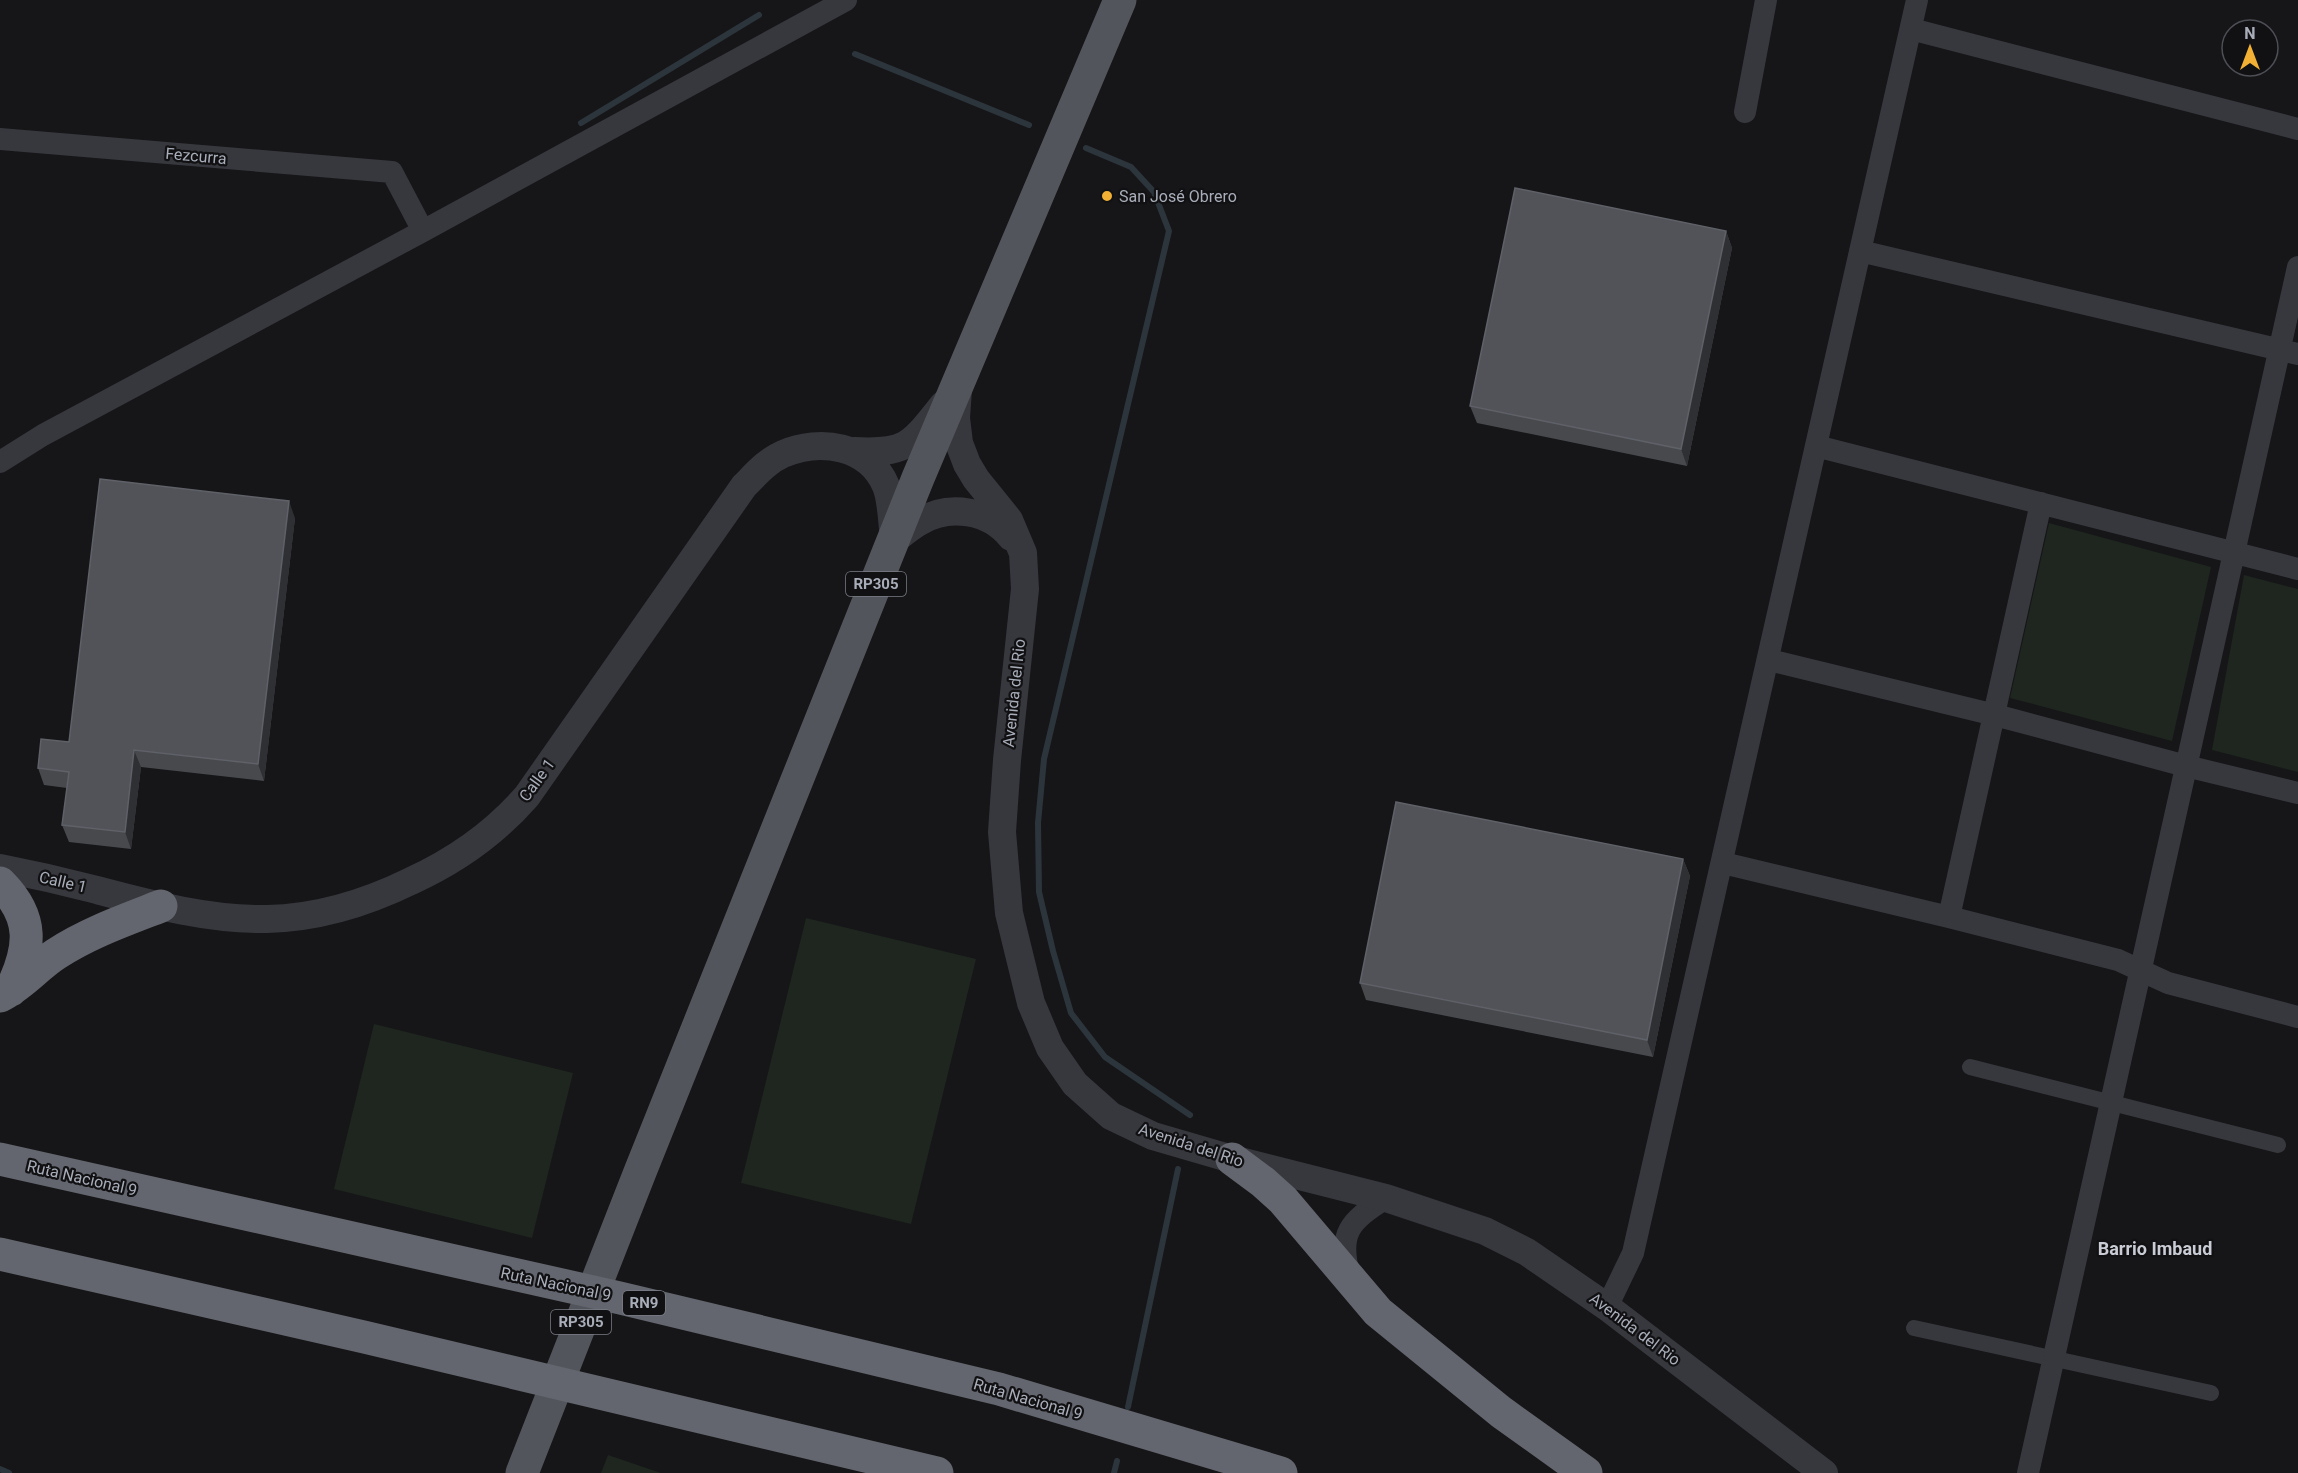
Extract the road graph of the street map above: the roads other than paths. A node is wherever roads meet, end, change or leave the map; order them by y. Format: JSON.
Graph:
{"nodes":[{"id":1,"x":846,"y":0,"type":"edge"},
{"id":2,"x":1120,"y":0,"type":"edge"},
{"id":3,"x":1766,"y":0,"type":"edge"},
{"id":4,"x":1917,"y":0,"type":"edge"},
{"id":5,"x":1911,"y":29,"type":"junction"},
{"id":6,"x":1745,"y":112,"type":"dead end"},
{"id":7,"x":2298,"y":129,"type":"edge"},
{"id":8,"x":0,"y":140,"type":"edge"},
{"id":9,"x":423,"y":231,"type":"junction"},
{"id":10,"x":1860,"y":252,"type":"junction"},
{"id":11,"x":2298,"y":267,"type":"edge"},
{"id":12,"x":2289,"y":352,"type":"edge"},
{"id":13,"x":958,"y":384,"type":"junction"},
{"id":14,"x":1816,"y":446,"type":"junction"},
{"id":15,"x":854,"y":451,"type":"junction"},
{"id":16,"x":0,"y":462,"type":"edge"},
{"id":17,"x":2041,"y":503,"type":"junction"},
{"id":18,"x":894,"y":540,"type":"junction"},
{"id":19,"x":1023,"y":553,"type":"junction"},
{"id":20,"x":2235,"y":553,"type":"junction"},
{"id":21,"x":2298,"y":569,"type":"edge"},
{"id":22,"x":1769,"y":660,"type":"junction"},
{"id":23,"x":1995,"y":715,"type":"junction"},
{"id":24,"x":2186,"y":766,"type":"junction"},
{"id":25,"x":2298,"y":793,"type":"edge"},
{"id":26,"x":1723,"y":863,"type":"junction"},
{"id":27,"x":0,"y":868,"type":"edge"},
{"id":28,"x":0,"y":883,"type":"edge"},
{"id":29,"x":161,"y":906,"type":"junction"},
{"id":30,"x":1949,"y":917,"type":"junction"},
{"id":31,"x":2142,"y":973,"type":"junction"},
{"id":32,"x":5,"y":993,"type":"edge"},
{"id":33,"x":2298,"y":1017,"type":"edge"},
{"id":34,"x":1970,"y":1067,"type":"dead end"},
{"id":35,"x":2109,"y":1102,"type":"junction"},
{"id":36,"x":2278,"y":1145,"type":"dead end"},
{"id":37,"x":0,"y":1159,"type":"edge"},
{"id":38,"x":1232,"y":1159,"type":"junction"},
{"id":39,"x":1386,"y":1198,"type":"junction"},
{"id":40,"x":0,"y":1254,"type":"edge"},
{"id":41,"x":1351,"y":1281,"type":"junction"},
{"id":42,"x":1607,"y":1307,"type":"junction"},
{"id":43,"x":1914,"y":1328,"type":"dead end"},
{"id":44,"x":2053,"y":1359,"type":"junction"},
{"id":45,"x":2211,"y":1393,"type":"dead end"},
{"id":46,"x":522,"y":1473,"type":"edge"},
{"id":47,"x":937,"y":1473,"type":"edge"},
{"id":48,"x":1281,"y":1473,"type":"edge"},
{"id":49,"x":1586,"y":1473,"type":"edge"},
{"id":50,"x":1824,"y":1473,"type":"edge"},
{"id":51,"x":2028,"y":1473,"type":"edge"}],
"edges":[{"from":1,"to":9,"type":"street"},
{"from":2,"to":13,"type":"main road","number":"RP305"},
{"from":3,"to":6,"type":"street"},
{"from":4,"to":5,"type":"street"},
{"from":5,"to":7,"type":"street"},
{"from":5,"to":10,"type":"street"},
{"from":8,"to":9,"type":"street","name":"Fezcurra"},
{"from":9,"to":16,"type":"street"},
{"from":10,"to":12,"type":"street"},
{"from":10,"to":14,"type":"street"},
{"from":11,"to":12,"type":"street"},
{"from":12,"to":20,"type":"street"},
{"from":13,"to":15,"type":"street","name":"Calle 1"},
{"from":13,"to":18,"type":"main road","number":"RP305"},
{"from":13,"to":19,"type":"street","name":"Avenida del Rio"},
{"from":14,"to":17,"type":"street"},
{"from":14,"to":22,"type":"street"},
{"from":15,"to":18,"type":"street"},
{"from":15,"to":29,"type":"street","name":"Calle 1"},
{"from":17,"to":20,"type":"street"},
{"from":17,"to":23,"type":"street"},
{"from":18,"to":19,"type":"street"},
{"from":18,"to":46,"type":"main road","number":"RP305"},
{"from":19,"to":38,"type":"street","name":"Avenida del Rio"},
{"from":20,"to":21,"type":"street"},
{"from":20,"to":24,"type":"street"},
{"from":22,"to":23,"type":"street"},
{"from":22,"to":26,"type":"street"},
{"from":23,"to":24,"type":"street"},
{"from":23,"to":30,"type":"street"},
{"from":24,"to":25,"type":"street"},
{"from":24,"to":31,"type":"street"},
{"from":26,"to":30,"type":"street"},
{"from":26,"to":42,"type":"street"},
{"from":27,"to":29,"type":"street","name":"Calle 1"},
{"from":28,"to":32,"type":"highway"},
{"from":29,"to":32,"type":"highway"},
{"from":30,"to":31,"type":"street"},
{"from":31,"to":33,"type":"street"},
{"from":31,"to":35,"type":"street"},
{"from":34,"to":35,"type":"street"},
{"from":35,"to":36,"type":"street"},
{"from":35,"to":44,"type":"street"},
{"from":37,"to":48,"type":"highway","name":"Ruta Nacional 9","number":"RN9"},
{"from":38,"to":39,"type":"street","name":"Avenida del Rio"},
{"from":38,"to":41,"type":"highway"},
{"from":39,"to":41,"type":"street"},
{"from":39,"to":42,"type":"street","name":"Avenida del Rio"},
{"from":40,"to":47,"type":"highway"},
{"from":41,"to":49,"type":"highway"},
{"from":42,"to":50,"type":"street","name":"Avenida del Rio"},
{"from":43,"to":44,"type":"street"},
{"from":44,"to":45,"type":"street"},
{"from":44,"to":51,"type":"street"}]}
